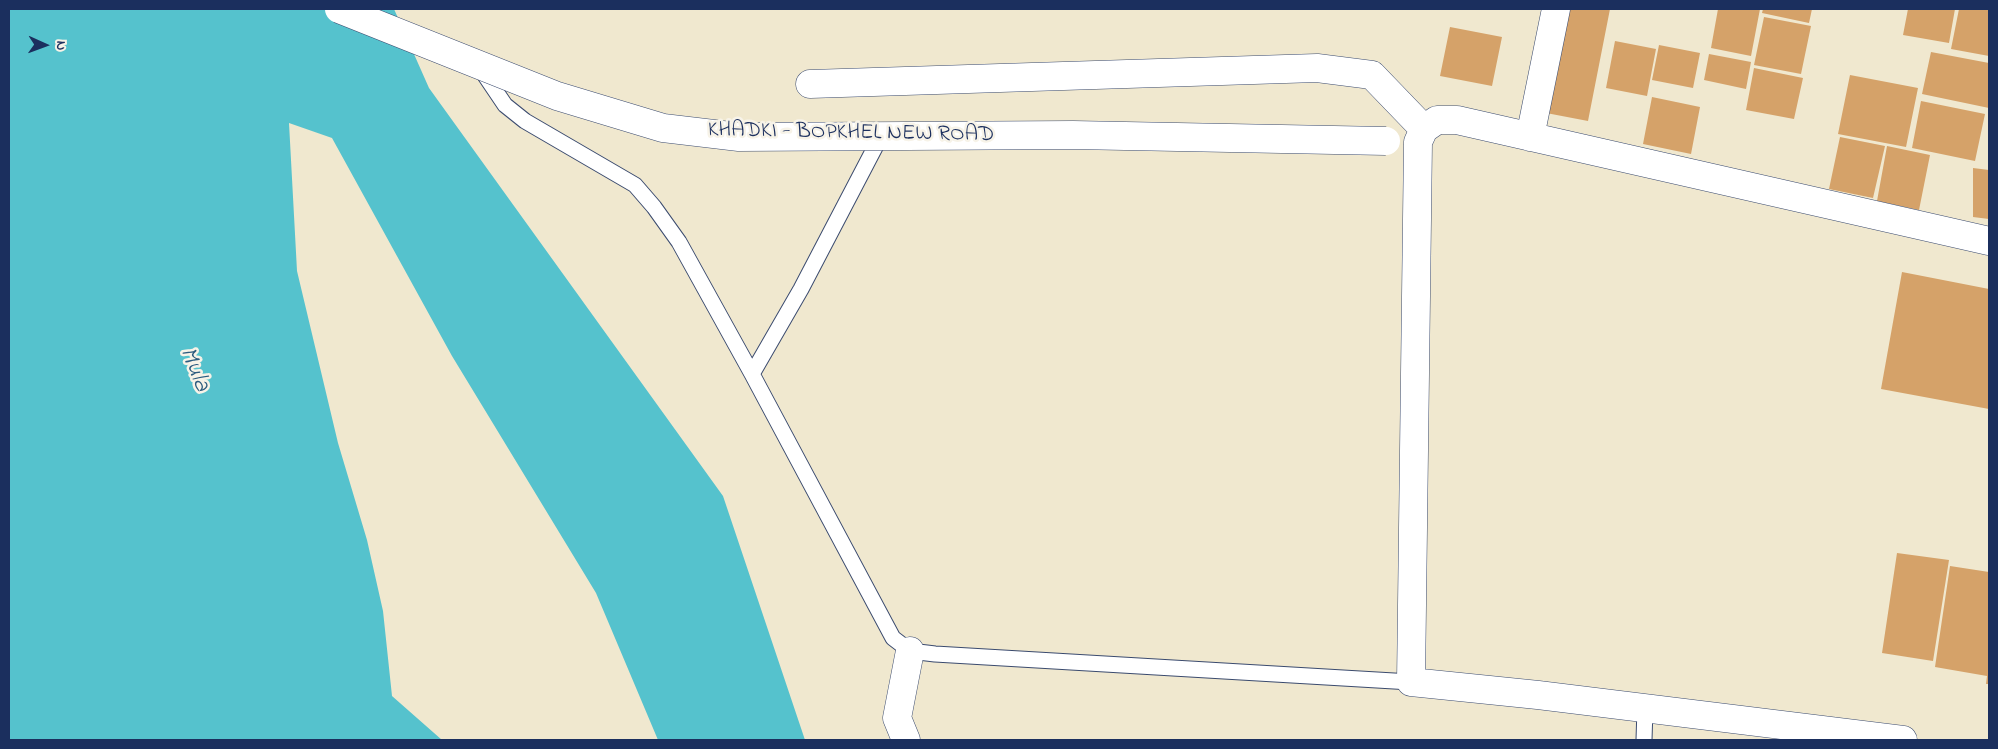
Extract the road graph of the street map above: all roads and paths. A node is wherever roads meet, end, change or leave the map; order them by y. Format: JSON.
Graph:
{"nodes":[{"id":1,"x":338,"y":9,"type":"edge"},
{"id":2,"x":1556,"y":9,"type":"edge"},
{"id":3,"x":478,"y":64,"type":"dead end"},
{"id":4,"x":810,"y":84,"type":"dead end"},
{"id":5,"x":884,"y":131,"type":"dead end"},
{"id":6,"x":1421,"y":135,"type":"junction"},
{"id":7,"x":1530,"y":137,"type":"junction"},
{"id":8,"x":1989,"y":241,"type":"edge"},
{"id":9,"x":752,"y":374,"type":"junction"},
{"id":10,"x":910,"y":651,"type":"junction"},
{"id":11,"x":1411,"y":682,"type":"junction"},
{"id":12,"x":1645,"y":708,"type":"junction"},
{"id":13,"x":1800,"y":734,"type":"edge"},
{"id":14,"x":906,"y":740,"type":"edge"},
{"id":15,"x":1644,"y":740,"type":"edge"},
{"id":16,"x":1903,"y":740,"type":"edge"}],
"edges":[{"from":1,"to":6,"type":"street","name":"KHADKI - BOPKHEL NEW ROAD","bridge":true},
{"from":2,"to":7,"type":"street"},
{"from":3,"to":9,"type":"lane"},
{"from":4,"to":6,"type":"street"},
{"from":5,"to":9,"type":"lane"},
{"from":6,"to":7,"type":"street"},
{"from":6,"to":11,"type":"street"},
{"from":7,"to":8,"type":"street"},
{"from":9,"to":10,"type":"lane"},
{"from":10,"to":11,"type":"lane"},
{"from":10,"to":14,"type":"street"},
{"from":11,"to":12,"type":"street"},
{"from":12,"to":13,"type":"street"},
{"from":12,"to":15,"type":"lane"},
{"from":13,"to":16,"type":"street"}]}
